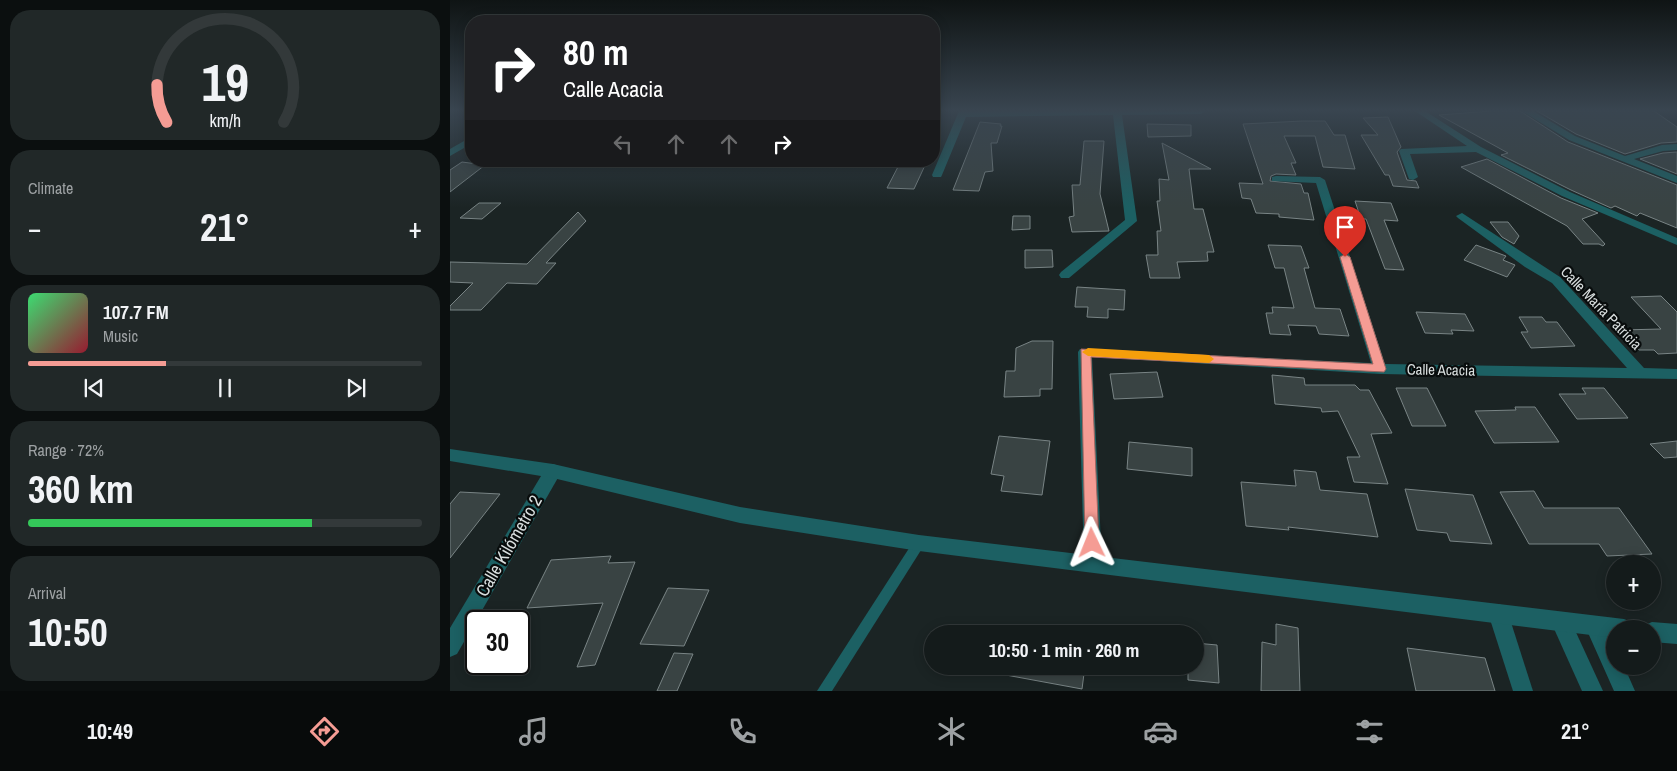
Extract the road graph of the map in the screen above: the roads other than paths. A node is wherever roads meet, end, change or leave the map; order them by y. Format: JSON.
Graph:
{"nodes":[{"id":1,"x":950,"y":143,"type":"edge"},
{"id":2,"x":1122,"y":143,"type":"edge"},
{"id":3,"x":1469,"y":143,"type":"edge"},
{"id":4,"x":1584,"y":143,"type":"edge"},
{"id":5,"x":465,"y":144,"type":"edge"},
{"id":6,"x":1677,"y":147,"type":"edge"},
{"id":7,"x":1478,"y":149,"type":"junction"},
{"id":8,"x":450,"y":153,"type":"edge"},
{"id":9,"x":1624,"y":160,"type":"junction"},
{"id":10,"x":937,"y":175,"type":"dead end"},
{"id":11,"x":1413,"y":177,"type":"dead end"},
{"id":12,"x":1276,"y":179,"type":"dead end"},
{"id":13,"x":1677,"y":180,"type":"edge"},
{"id":14,"x":1462,"y":216,"type":"dead end"},
{"id":15,"x":1677,"y":242,"type":"edge"},
{"id":16,"x":1064,"y":275,"type":"dead end"},
{"id":17,"x":1380,"y":369,"type":"junction"},
{"id":18,"x":1641,"y":374,"type":"junction"},
{"id":19,"x":1677,"y":374,"type":"edge"},
{"id":20,"x":450,"y":455,"type":"edge"},
{"id":21,"x":553,"y":471,"type":"junction"},
{"id":22,"x":919,"y":543,"type":"junction"},
{"id":23,"x":1093,"y":563,"type":"junction"},
{"id":24,"x":1498,"y":613,"type":"junction"},
{"id":25,"x":1561,"y":622,"type":"junction"},
{"id":26,"x":1595,"y":626,"type":"junction"},
{"id":27,"x":1606,"y":627,"type":"edge"},
{"id":28,"x":1661,"y":633,"type":"edge"},
{"id":29,"x":1677,"y":634,"type":"edge"},
{"id":30,"x":450,"y":647,"type":"edge"},
{"id":31,"x":824,"y":691,"type":"edge"},
{"id":32,"x":1523,"y":691,"type":"edge"},
{"id":33,"x":1593,"y":691,"type":"edge"},
{"id":34,"x":1625,"y":691,"type":"edge"}],
"edges":[{"from":1,"to":10,"type":"street"},
{"from":2,"to":16,"type":"street"},
{"from":3,"to":7,"type":"street"},
{"from":4,"to":9,"type":"street"},
{"from":5,"to":8,"type":"street"},
{"from":6,"to":9,"type":"street"},
{"from":7,"to":11,"type":"street"},
{"from":7,"to":15,"type":"street"},
{"from":9,"to":13,"type":"street"},
{"from":12,"to":17,"type":"street"},
{"from":14,"to":18,"type":"street","name":"Calle María Patricia"},
{"from":17,"to":18,"type":"street","name":"Calle Acacia"},
{"from":17,"to":23,"type":"street","name":"Calle Acacia"},
{"from":18,"to":19,"type":"street","name":"Calle Acacia"},
{"from":20,"to":21,"type":"street"},
{"from":21,"to":22,"type":"street"},
{"from":21,"to":30,"type":"street","name":"Calle Kilómetro 2"},
{"from":22,"to":23,"type":"street"},
{"from":22,"to":31,"type":"lane"},
{"from":23,"to":24,"type":"street"},
{"from":24,"to":25,"type":"street"},
{"from":24,"to":32,"type":"street"},
{"from":25,"to":26,"type":"street"},
{"from":25,"to":33,"type":"street"},
{"from":26,"to":27,"type":"street"},
{"from":26,"to":34,"type":"street"},
{"from":28,"to":29,"type":"street"}]}
